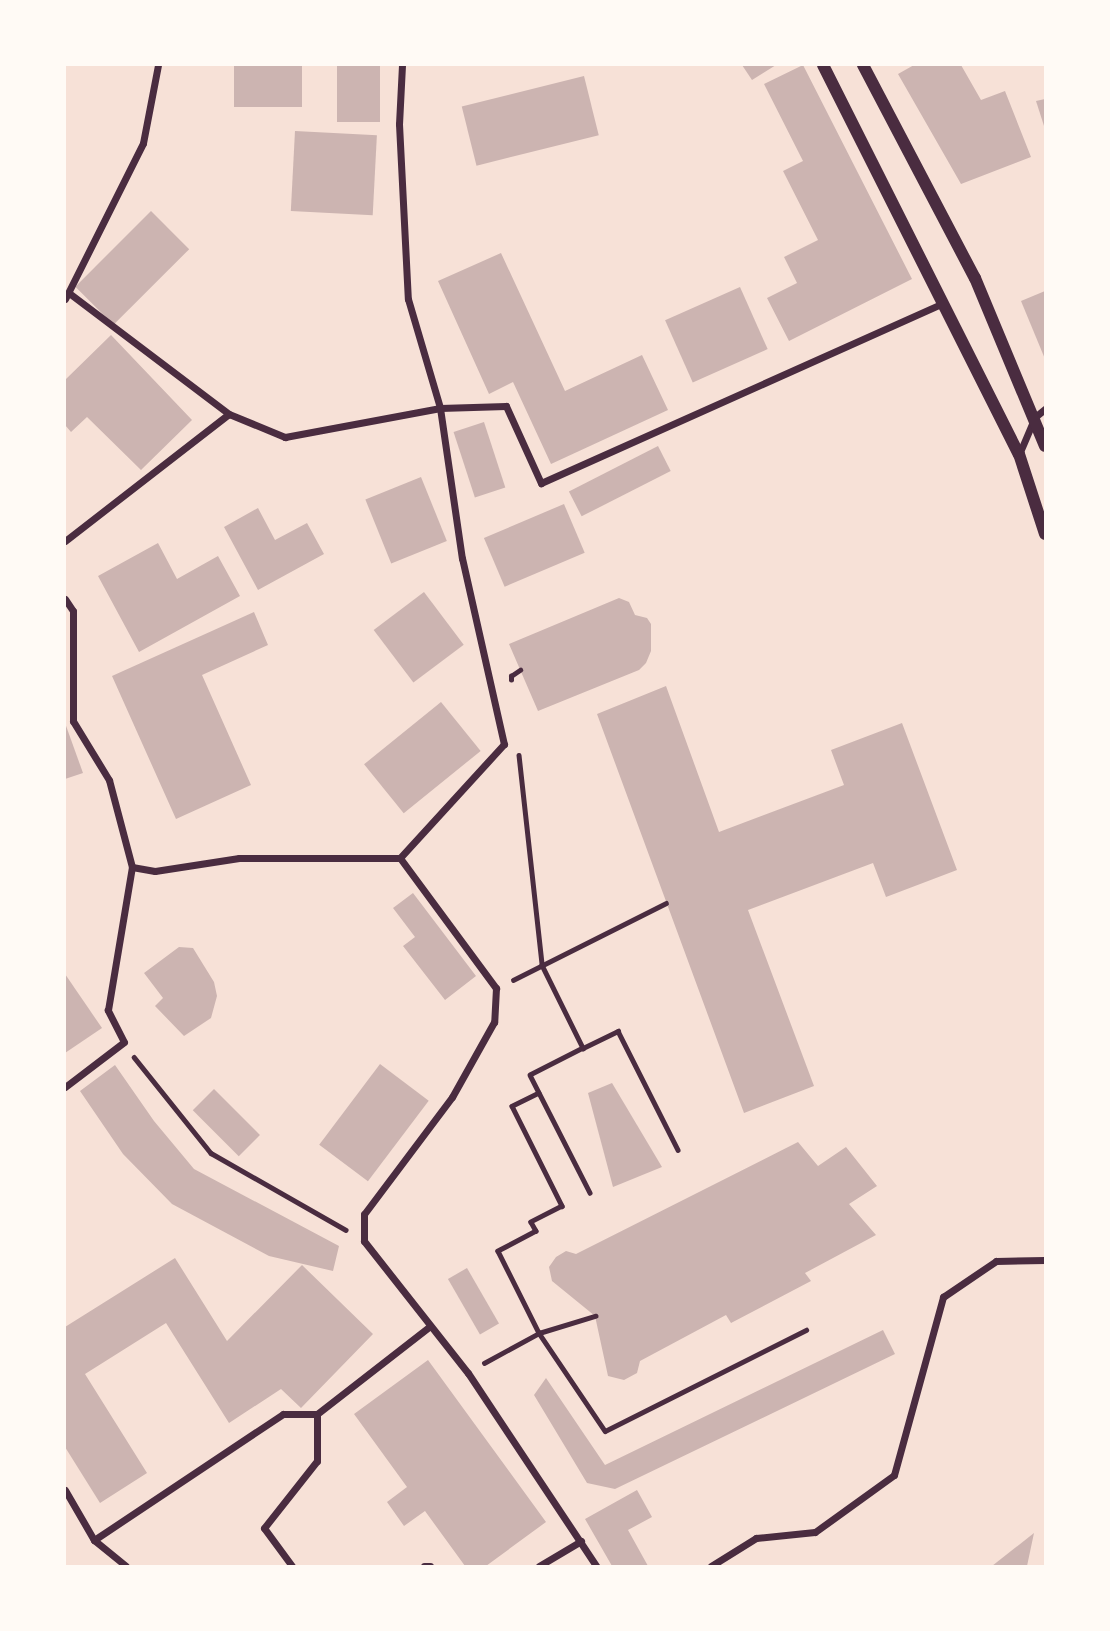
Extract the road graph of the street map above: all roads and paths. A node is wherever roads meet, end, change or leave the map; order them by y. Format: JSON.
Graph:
{"nodes":[{"id":1,"x":158,"y":65,"type":"edge"},
{"id":2,"x":402,"y":65,"type":"edge"},
{"id":3,"x":823,"y":65,"type":"edge"},
{"id":4,"x":863,"y":65,"type":"edge"},
{"id":5,"x":67,"y":296,"type":"edge"},
{"id":6,"x":944,"y":303,"type":"junction"},
{"id":7,"x":440,"y":408,"type":"junction"},
{"id":8,"x":1040,"y":413,"type":"edge"},
{"id":9,"x":229,"y":414,"type":"junction"},
{"id":10,"x":1045,"y":446,"type":"edge"},
{"id":11,"x":1019,"y":454,"type":"junction"},
{"id":12,"x":1045,"y":534,"type":"edge"},
{"id":13,"x":65,"y":541,"type":"edge"},
{"id":14,"x":65,"y":599,"type":"edge"},
{"id":15,"x":69,"y":613,"type":"edge"},
{"id":16,"x":520,"y":670,"type":"dead end"},
{"id":17,"x":512,"y":690,"type":"dead end"},
{"id":18,"x":518,"y":745,"type":"dead end"},
{"id":19,"x":400,"y":858,"type":"junction"},
{"id":20,"x":132,"y":867,"type":"junction"},
{"id":21,"x":666,"y":903,"type":"dead end"},
{"id":22,"x":542,"y":965,"type":"junction"},
{"id":23,"x":496,"y":988,"type":"junction"},
{"id":24,"x":124,"y":1042,"type":"junction"},
{"id":25,"x":583,"y":1048,"type":"junction"},
{"id":26,"x":65,"y":1087,"type":"edge"},
{"id":27,"x":539,"y":1093,"type":"junction"},
{"id":28,"x":678,"y":1150,"type":"dead end"},
{"id":29,"x":590,"y":1193,"type":"dead end"},
{"id":30,"x":364,"y":1241,"type":"junction"},
{"id":31,"x":1045,"y":1260,"type":"edge"},
{"id":32,"x":595,"y":1316,"type":"dead end"},
{"id":33,"x":430,"y":1326,"type":"junction"},
{"id":34,"x":806,"y":1330,"type":"dead end"},
{"id":35,"x":538,"y":1333,"type":"junction"},
{"id":36,"x":468,"y":1373,"type":"junction"},
{"id":37,"x":317,"y":1413,"type":"junction"},
{"id":38,"x":65,"y":1490,"type":"edge"},
{"id":39,"x":94,"y":1539,"type":"junction"},
{"id":40,"x":581,"y":1541,"type":"junction"},
{"id":41,"x":125,"y":1566,"type":"edge"},
{"id":42,"x":292,"y":1566,"type":"edge"},
{"id":43,"x":539,"y":1566,"type":"edge"},
{"id":44,"x":596,"y":1566,"type":"edge"},
{"id":45,"x":711,"y":1566,"type":"edge"}],
"edges":[{"from":1,"to":5,"type":"street"},
{"from":2,"to":7,"type":"street"},
{"from":3,"to":6,"type":"street"},
{"from":4,"to":8,"type":"street"},
{"from":5,"to":9,"type":"street"},
{"from":6,"to":7,"type":"street"},
{"from":6,"to":11,"type":"street"},
{"from":7,"to":9,"type":"street"},
{"from":7,"to":19,"type":"street"},
{"from":8,"to":10,"type":"street"},
{"from":8,"to":11,"type":"street"},
{"from":9,"to":13,"type":"street"},
{"from":11,"to":12,"type":"street"},
{"from":14,"to":15,"type":"street"},
{"from":15,"to":20,"type":"street"},
{"from":16,"to":17,"type":"path"},
{"from":18,"to":22,"type":"path"},
{"from":19,"to":20,"type":"street"},
{"from":19,"to":23,"type":"street"},
{"from":20,"to":24,"type":"street"},
{"from":21,"to":22,"type":"path"},
{"from":22,"to":23,"type":"path"},
{"from":22,"to":25,"type":"path"},
{"from":23,"to":30,"type":"street"},
{"from":24,"to":26,"type":"street"},
{"from":24,"to":30,"type":"path"},
{"from":25,"to":27,"type":"path"},
{"from":25,"to":28,"type":"path"},
{"from":27,"to":29,"type":"path"},
{"from":27,"to":35,"type":"path"},
{"from":30,"to":33,"type":"street"},
{"from":31,"to":45,"type":"street"},
{"from":32,"to":35,"type":"path"},
{"from":33,"to":36,"type":"street"},
{"from":33,"to":37,"type":"street"},
{"from":34,"to":35,"type":"path"},
{"from":35,"to":36,"type":"path"},
{"from":36,"to":40,"type":"street"},
{"from":37,"to":39,"type":"street"},
{"from":37,"to":42,"type":"street"},
{"from":38,"to":39,"type":"street"},
{"from":39,"to":41,"type":"street"},
{"from":40,"to":43,"type":"street"},
{"from":40,"to":44,"type":"street"}]}
